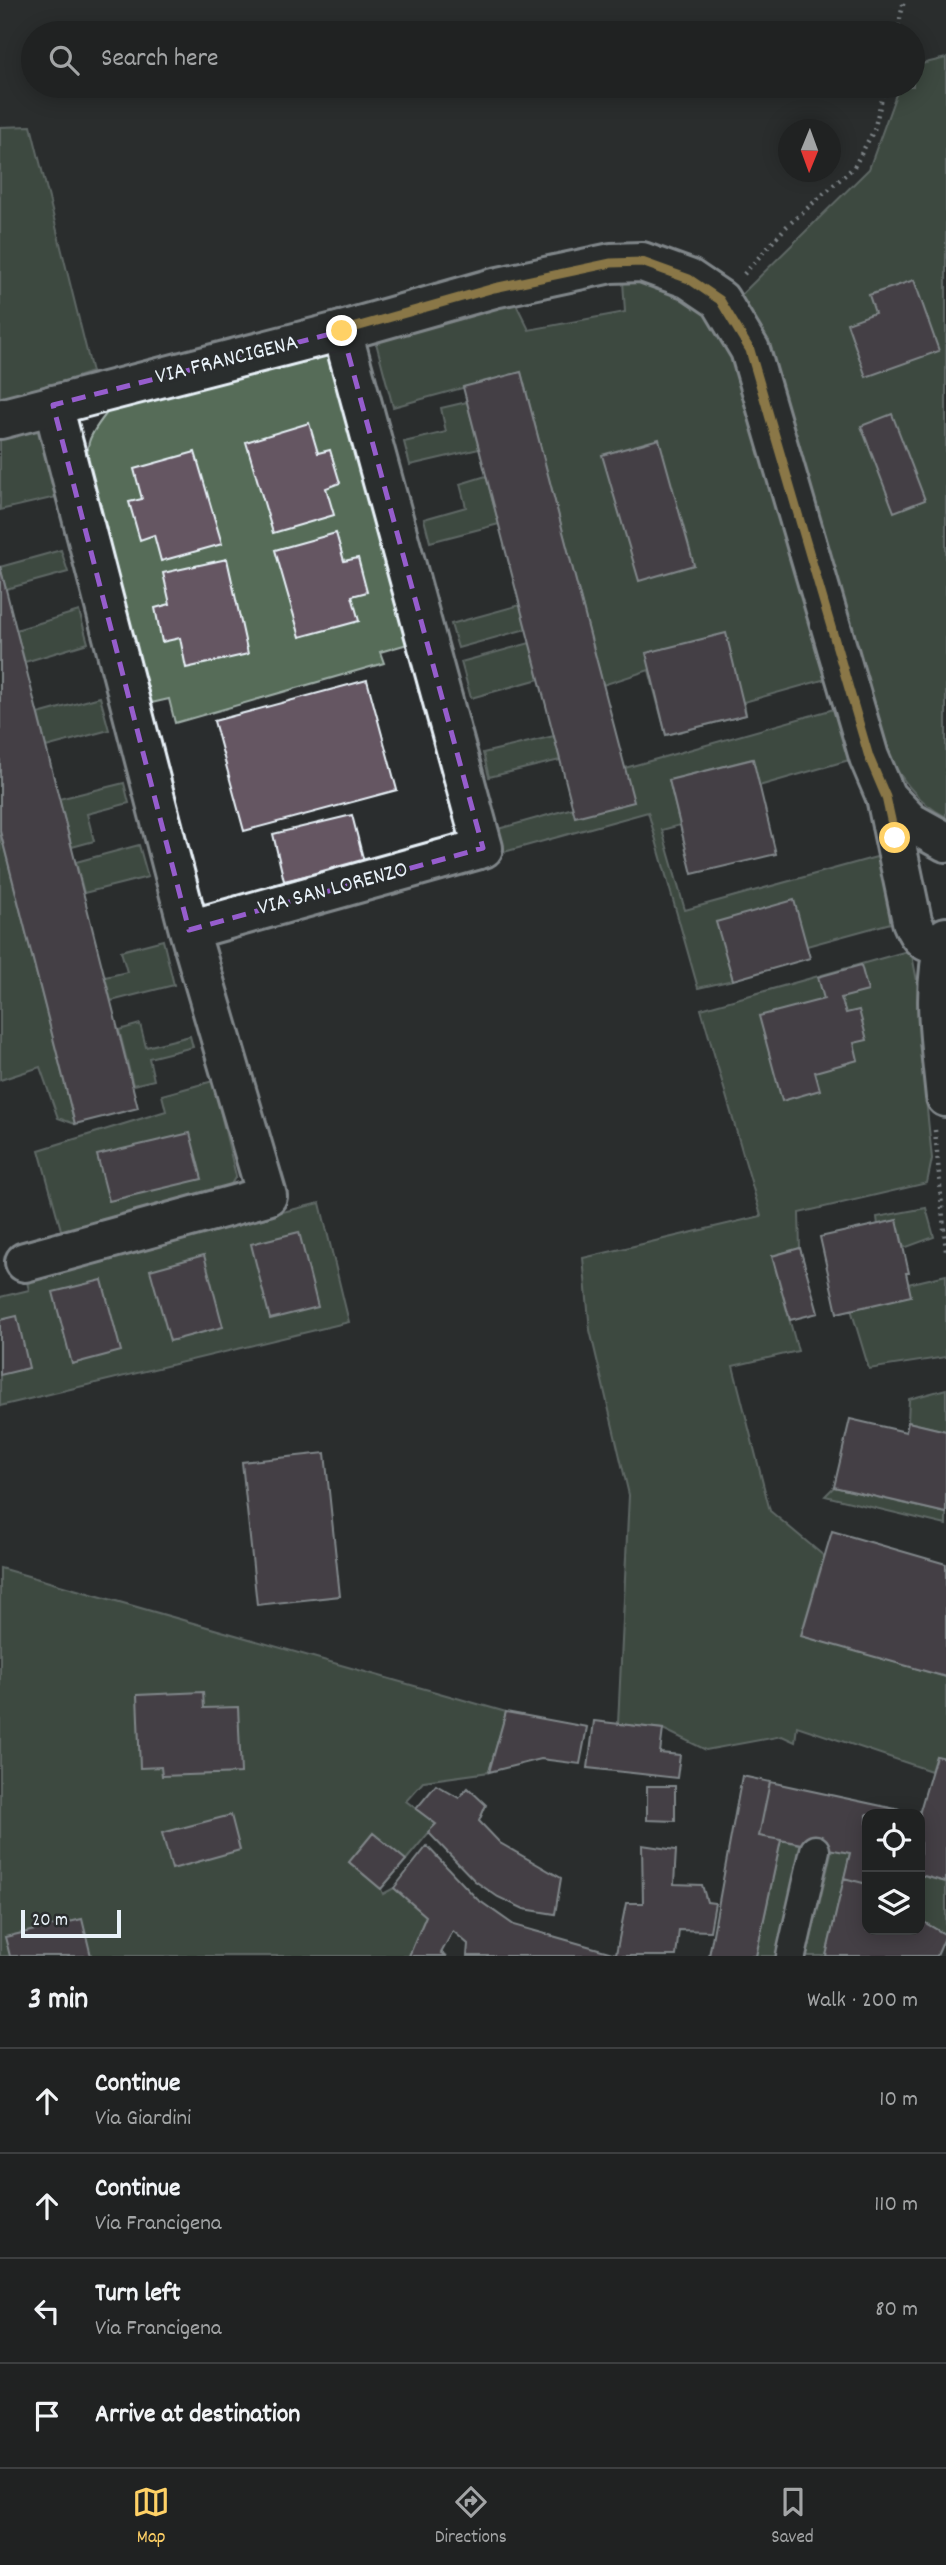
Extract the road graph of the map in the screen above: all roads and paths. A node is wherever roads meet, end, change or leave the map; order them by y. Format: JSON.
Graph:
{"nodes":[{"id":1,"x":904,"y":0,"type":"edge"},
{"id":2,"x":900,"y":21,"type":"edge"},
{"id":3,"x":882,"y":98,"type":"edge"},
{"id":4,"x":720,"y":300,"type":"junction"},
{"id":5,"x":342,"y":331,"type":"junction"},
{"id":6,"x":54,"y":405,"type":"junction"},
{"id":7,"x":0,"y":419,"type":"edge"},
{"id":8,"x":886,"y":797,"type":"junction"},
{"id":9,"x":946,"y":842,"type":"edge"},
{"id":10,"x":189,"y":930,"type":"junction"},
{"id":11,"x":945,"y":942,"type":"edge"},
{"id":12,"x":946,"y":1097,"type":"edge"},
{"id":13,"x":25,"y":1262,"type":"dead end"},
{"id":14,"x":815,"y":1850,"type":"dead end"},
{"id":15,"x":791,"y":1956,"type":"edge"}],
"edges":[{"from":1,"to":2,"type":"path"},
{"from":3,"to":4,"type":"path"},
{"from":4,"to":5,"type":"street","name":"VIA FRANCIGENA"},
{"from":4,"to":8,"type":"street","name":"VIA FRANCIGENA"},
{"from":5,"to":6,"type":"street","name":"VIA FRANCIGENA"},
{"from":5,"to":10,"type":"street","name":"VIA SAN LORENZO"},
{"from":6,"to":7,"type":"street","name":"VIA FRANCIGENA"},
{"from":6,"to":10,"type":"street"},
{"from":8,"to":9,"type":"street","name":"VIA FRANCIGENA"},
{"from":8,"to":11,"type":"street"},
{"from":10,"to":13,"type":"street"},
{"from":11,"to":12,"type":"street"},
{"from":14,"to":15,"type":"street"}]}
